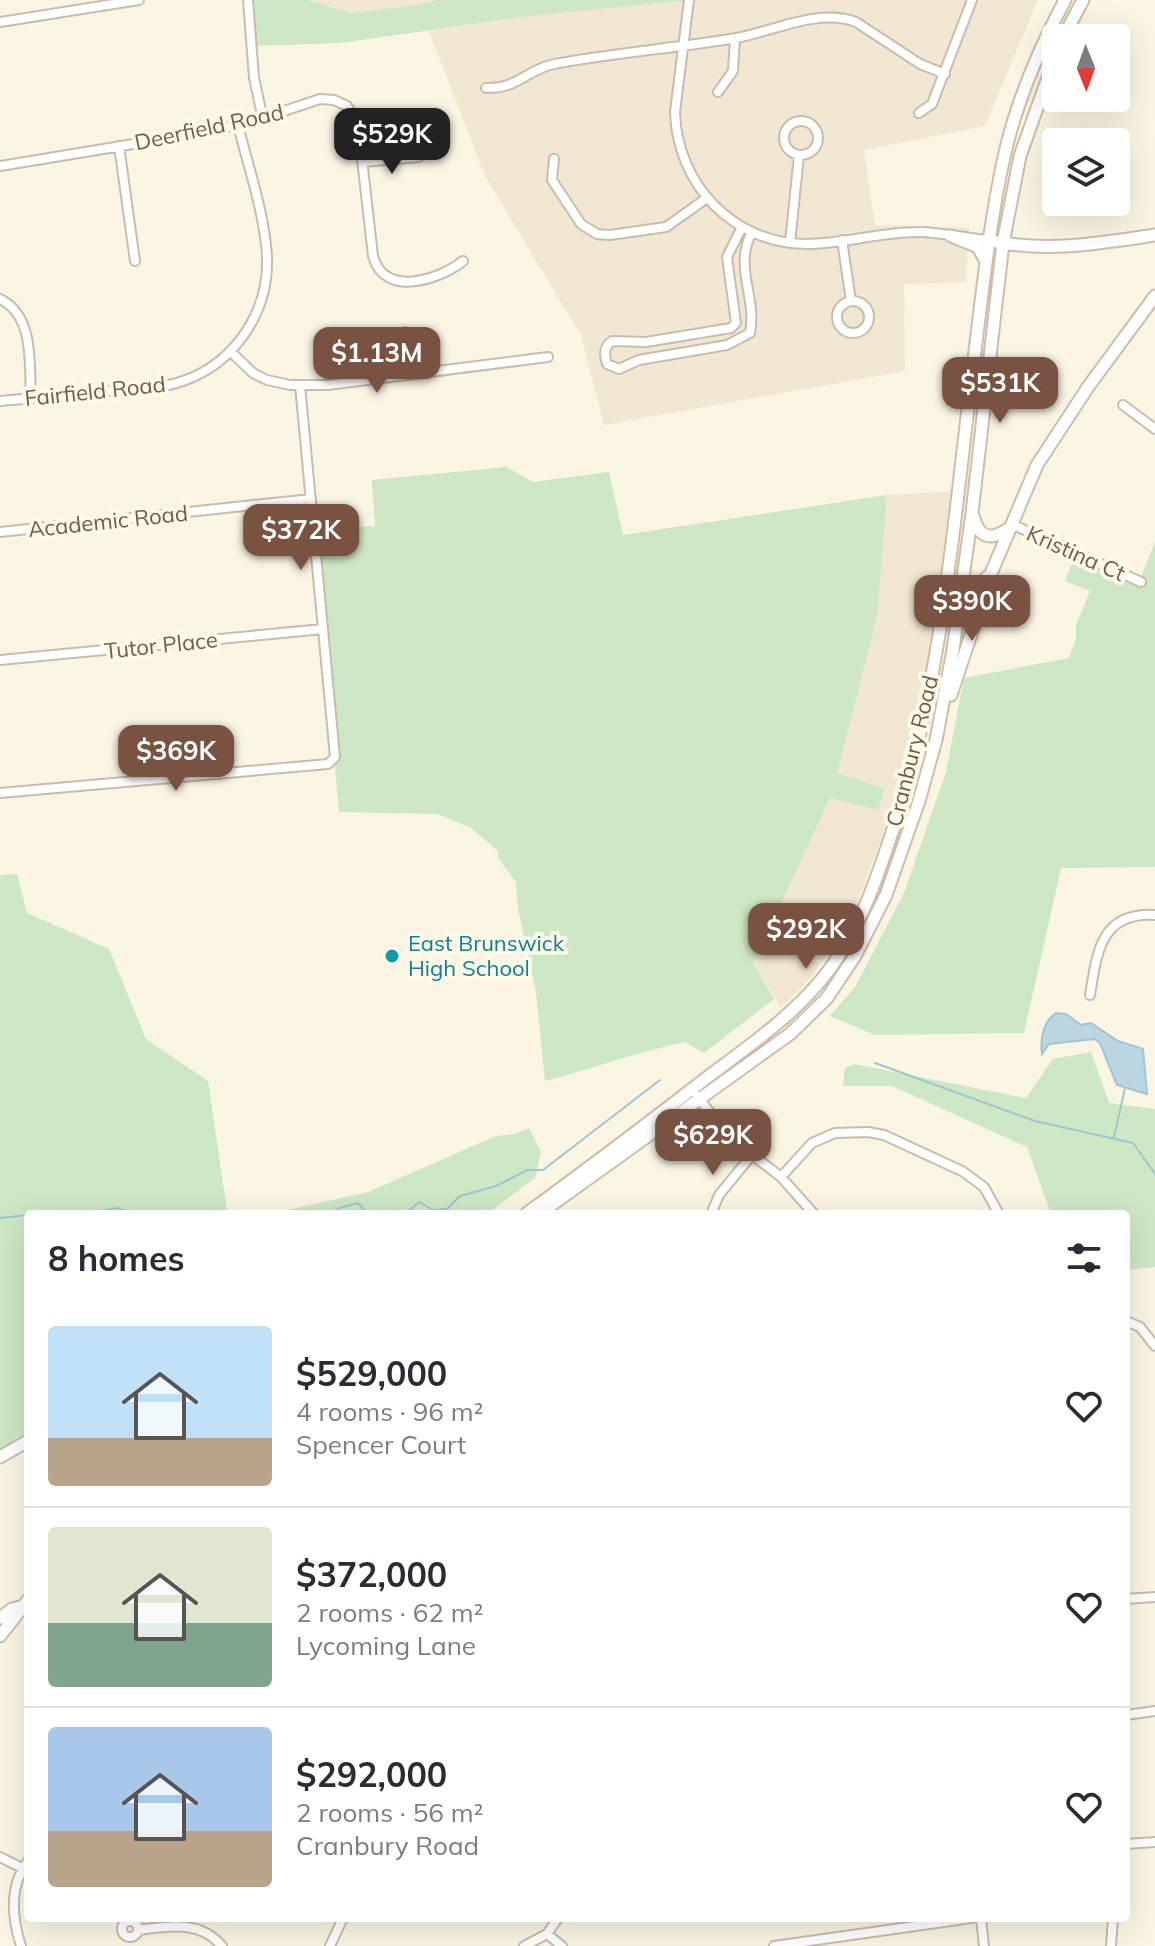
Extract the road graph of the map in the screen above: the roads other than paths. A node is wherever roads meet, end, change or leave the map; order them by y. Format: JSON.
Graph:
{"nodes":[{"id":1,"x":139,"y":0,"type":"edge"},
{"id":2,"x":248,"y":0,"type":"edge"},
{"id":3,"x":689,"y":0,"type":"edge"},
{"id":4,"x":972,"y":0,"type":"edge"},
{"id":5,"x":1065,"y":0,"type":"edge"},
{"id":6,"x":1083,"y":0,"type":"edge"},
{"id":7,"x":0,"y":22,"type":"edge"},
{"id":8,"x":1070,"y":24,"type":"edge"},
{"id":9,"x":735,"y":38,"type":"junction"},
{"id":10,"x":683,"y":45,"type":"junction"},
{"id":11,"x":945,"y":74,"type":"junction"},
{"id":12,"x":486,"y":88,"type":"dead end"},
{"id":13,"x":718,"y":92,"type":"dead end"},
{"id":14,"x":1042,"y":94,"type":"edge"},
{"id":15,"x":919,"y":113,"type":"dead end"},
{"id":16,"x":263,"y":119,"type":"junction"},
{"id":17,"x":238,"y":125,"type":"junction"},
{"id":18,"x":119,"y":146,"type":"junction"},
{"id":19,"x":799,"y":155,"type":"junction"},
{"id":20,"x":419,"y":157,"type":"dead end"},
{"id":21,"x":554,"y":159,"type":"dead end"},
{"id":22,"x":363,"y":162,"type":"junction"},
{"id":23,"x":0,"y":166,"type":"edge"},
{"id":24,"x":707,"y":198,"type":"junction"},
{"id":25,"x":742,"y":227,"type":"junction"},
{"id":26,"x":751,"y":234,"type":"junction"},
{"id":27,"x":1155,"y":235,"type":"edge"},
{"id":28,"x":951,"y":236,"type":"junction"},
{"id":29,"x":842,"y":240,"type":"junction"},
{"id":30,"x":988,"y":240,"type":"junction"},
{"id":31,"x":790,"y":243,"type":"junction"},
{"id":32,"x":1003,"y":243,"type":"junction"},
{"id":33,"x":135,"y":261,"type":"dead end"},
{"id":34,"x":463,"y":261,"type":"dead end"},
{"id":35,"x":985,"y":265,"type":"junction"},
{"id":36,"x":1155,"y":296,"type":"edge"},
{"id":37,"x":0,"y":299,"type":"edge"},
{"id":38,"x":851,"y":301,"type":"junction"},
{"id":39,"x":733,"y":326,"type":"junction"},
{"id":40,"x":405,"y":332,"type":"dead end"},
{"id":41,"x":746,"y":336,"type":"junction"},
{"id":42,"x":230,"y":351,"type":"junction"},
{"id":43,"x":548,"y":357,"type":"dead end"},
{"id":44,"x":410,"y":375,"type":"junction"},
{"id":45,"x":300,"y":385,"type":"junction"},
{"id":46,"x":31,"y":398,"type":"junction"},
{"id":47,"x":0,"y":401,"type":"edge"},
{"id":48,"x":1123,"y":405,"type":"dead end"},
{"id":49,"x":1155,"y":429,"type":"edge"},
{"id":50,"x":311,"y":499,"type":"junction"},
{"id":51,"x":972,"y":513,"type":"junction"},
{"id":52,"x":1010,"y":527,"type":"junction"},
{"id":53,"x":0,"y":532,"type":"edge"},
{"id":54,"x":992,"y":571,"type":"junction"},
{"id":55,"x":1141,"y":582,"type":"dead end"},
{"id":56,"x":960,"y":601,"type":"junction"},
{"id":57,"x":323,"y":629,"type":"junction"},
{"id":58,"x":939,"y":640,"type":"junction"},
{"id":59,"x":0,"y":660,"type":"edge"},
{"id":60,"x":936,"y":740,"type":"junction"},
{"id":61,"x":0,"y":793,"type":"edge"},
{"id":62,"x":1155,"y":915,"type":"edge"},
{"id":63,"x":1090,"y":995,"type":"dead end"},
{"id":64,"x":696,"y":1095,"type":"junction"},
{"id":65,"x":751,"y":1156,"type":"junction"},
{"id":66,"x":781,"y":1177,"type":"junction"},
{"id":67,"x":532,"y":1210,"type":"edge"},
{"id":68,"x":544,"y":1210,"type":"edge"},
{"id":69,"x":713,"y":1210,"type":"edge"},
{"id":70,"x":810,"y":1210,"type":"edge"},
{"id":71,"x":994,"y":1210,"type":"edge"},
{"id":72,"x":1130,"y":1323,"type":"edge"},
{"id":73,"x":1155,"y":1346,"type":"edge"},
{"id":74,"x":24,"y":1443,"type":"edge"},
{"id":75,"x":0,"y":1457,"type":"edge"},
{"id":76,"x":1155,"y":1597,"type":"edge"},
{"id":77,"x":1130,"y":1599,"type":"edge"},
{"id":78,"x":24,"y":1603,"type":"edge"},
{"id":79,"x":0,"y":1618,"type":"edge"},
{"id":80,"x":0,"y":1636,"type":"edge"},
{"id":81,"x":1155,"y":1711,"type":"edge"},
{"id":82,"x":1130,"y":1714,"type":"edge"},
{"id":83,"x":1155,"y":1842,"type":"edge"},
{"id":84,"x":1130,"y":1844,"type":"edge"},
{"id":85,"x":0,"y":1857,"type":"edge"},
{"id":86,"x":24,"y":1865,"type":"edge"},
{"id":87,"x":24,"y":1868,"type":"edge"},
{"id":88,"x":339,"y":1922,"type":"edge"},
{"id":89,"x":555,"y":1922,"type":"edge"},
{"id":90,"x":944,"y":1922,"type":"edge"},
{"id":91,"x":981,"y":1922,"type":"edge"},
{"id":92,"x":1113,"y":1922,"type":"edge"},
{"id":93,"x":138,"y":1930,"type":"dead end"},
{"id":94,"x":547,"y":1934,"type":"junction"},
{"id":95,"x":21,"y":1946,"type":"edge"},
{"id":96,"x":222,"y":1946,"type":"edge"},
{"id":97,"x":330,"y":1946,"type":"edge"},
{"id":98,"x":524,"y":1946,"type":"edge"},
{"id":99,"x":562,"y":1946,"type":"edge"},
{"id":100,"x":774,"y":1946,"type":"edge"},
{"id":101,"x":984,"y":1946,"type":"edge"},
{"id":102,"x":1111,"y":1946,"type":"edge"}],
"edges":[{"from":1,"to":7,"type":"street"},
{"from":2,"to":16,"type":"street"},
{"from":3,"to":10,"type":"street"},
{"from":4,"to":11,"type":"street"},
{"from":5,"to":30,"type":"main road","name":"Cranbury Road"},
{"from":6,"to":8,"type":"main road"},
{"from":9,"to":10,"type":"street"},
{"from":9,"to":11,"type":"street"},
{"from":9,"to":13,"type":"street"},
{"from":10,"to":12,"type":"street"},
{"from":10,"to":24,"type":"street"},
{"from":11,"to":15,"type":"street"},
{"from":14,"to":32,"type":"main road","name":"Cranbury Road"},
{"from":16,"to":17,"type":"street","name":"Deerfield Road"},
{"from":16,"to":22,"type":"street","name":"Deerfield Road"},
{"from":17,"to":18,"type":"street","name":"Deerfield Road"},
{"from":17,"to":42,"type":"street","name":"Fairfield Road"},
{"from":18,"to":23,"type":"street","name":"Deerfield Road"},
{"from":18,"to":33,"type":"street"},
{"from":19,"to":19,"type":"street"},
{"from":19,"to":31,"type":"street"},
{"from":20,"to":22,"type":"street"},
{"from":21,"to":24,"type":"street"},
{"from":22,"to":34,"type":"street","name":"Deerfield Road"},
{"from":24,"to":25,"type":"street"},
{"from":25,"to":26,"type":"street"},
{"from":25,"to":39,"type":"street"},
{"from":26,"to":31,"type":"street"},
{"from":26,"to":41,"type":"street"},
{"from":27,"to":32,"type":"main road"},
{"from":28,"to":29,"type":"street"},
{"from":28,"to":30,"type":"street"},
{"from":28,"to":35,"type":"main road"},
{"from":29,"to":31,"type":"street"},
{"from":29,"to":38,"type":"street"},
{"from":30,"to":32,"type":"main road"},
{"from":30,"to":35,"type":"main road","name":"Cranbury Road"},
{"from":32,"to":51,"type":"main road","name":"Cranbury Road"},
{"from":35,"to":58,"type":"main road","name":"Cranbury Road"},
{"from":36,"to":52,"type":"main road"},
{"from":37,"to":46,"type":"street"},
{"from":38,"to":38,"type":"street"},
{"from":39,"to":41,"type":"street"},
{"from":39,"to":41,"type":"street"},
{"from":40,"to":44,"type":"street"},
{"from":42,"to":45,"type":"street"},
{"from":42,"to":46,"type":"street","name":"Fairfield Road"},
{"from":43,"to":44,"type":"street"},
{"from":44,"to":45,"type":"street"},
{"from":45,"to":50,"type":"street"},
{"from":46,"to":47,"type":"street","name":"Fairfield Road"},
{"from":48,"to":49,"type":"street"},
{"from":50,"to":53,"type":"street","name":"Academic Road"},
{"from":50,"to":57,"type":"street"},
{"from":51,"to":52,"type":"main road"},
{"from":51,"to":56,"type":"main road","name":"Cranbury Road"},
{"from":52,"to":54,"type":"main road"},
{"from":52,"to":55,"type":"street","name":"Kristina Ct"},
{"from":54,"to":56,"type":"main road"},
{"from":54,"to":60,"type":"main road"},
{"from":56,"to":58,"type":"main road"},
{"from":56,"to":60,"type":"main road","name":"Cranbury Road"},
{"from":57,"to":59,"type":"street","name":"Tutor Place"},
{"from":57,"to":61,"type":"street"},
{"from":58,"to":64,"type":"main road","name":"Cranbury Road"},
{"from":60,"to":64,"type":"main road","name":"Cranbury Road"},
{"from":62,"to":63,"type":"street"},
{"from":64,"to":65,"type":"street"},
{"from":64,"to":67,"type":"main road","name":"Cranbury Road"},
{"from":64,"to":68,"type":"main road","name":"Cranbury Road"},
{"from":65,"to":66,"type":"street"},
{"from":65,"to":69,"type":"street"},
{"from":66,"to":70,"type":"street"},
{"from":66,"to":71,"type":"street"},
{"from":72,"to":73,"type":"street"},
{"from":74,"to":75,"type":"main road"},
{"from":76,"to":77,"type":"street"},
{"from":78,"to":79,"type":"main road"},
{"from":78,"to":80,"type":"main road"},
{"from":81,"to":82,"type":"street"},
{"from":83,"to":84,"type":"street"},
{"from":85,"to":86,"type":"street"},
{"from":87,"to":95,"type":"street"},
{"from":88,"to":97,"type":"street"},
{"from":89,"to":94,"type":"street"},
{"from":90,"to":100,"type":"street"},
{"from":91,"to":101,"type":"street"},
{"from":92,"to":102,"type":"street"},
{"from":93,"to":96,"type":"street"},
{"from":94,"to":98,"type":"street"},
{"from":94,"to":99,"type":"street"}]}
